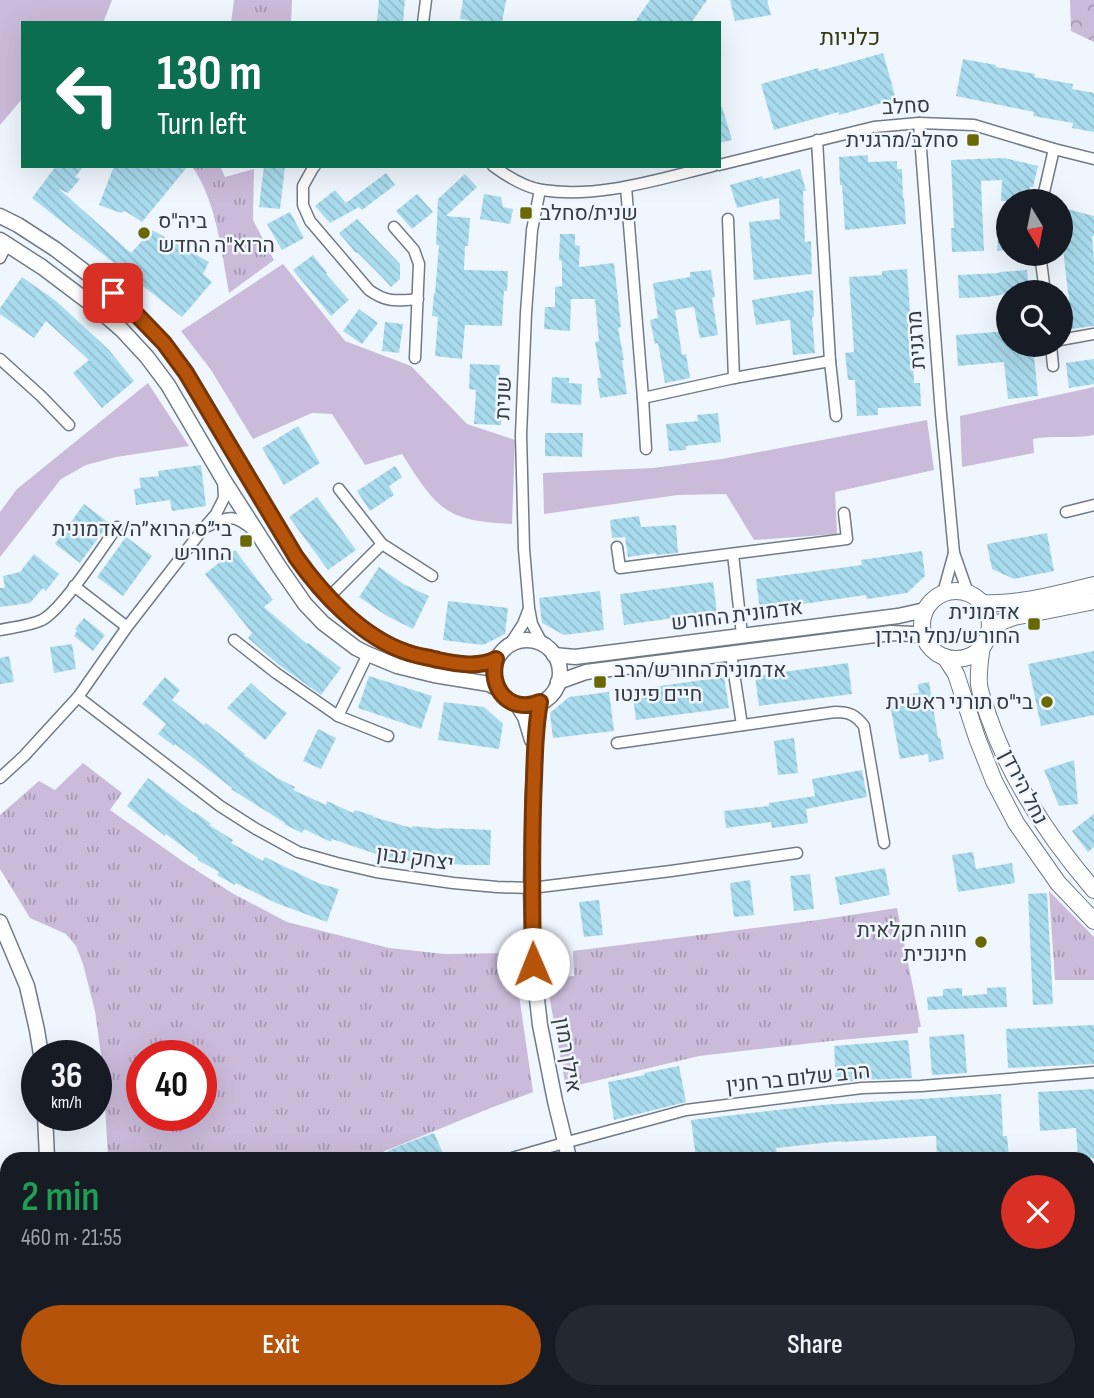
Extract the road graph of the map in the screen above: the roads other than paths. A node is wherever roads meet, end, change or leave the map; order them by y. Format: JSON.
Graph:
{"nodes":[{"id":1,"x":426,"y":0,"type":"edge"},
{"id":2,"x":424,"y":21,"type":"edge"},
{"id":3,"x":919,"y":122,"type":"junction"},
{"id":4,"x":817,"y":140,"type":"junction"},
{"id":5,"x":1054,"y":149,"type":"junction"},
{"id":6,"x":1094,"y":159,"type":"edge"},
{"id":7,"x":721,"y":164,"type":"edge"},
{"id":8,"x":313,"y":168,"type":"edge"},
{"id":9,"x":496,"y":168,"type":"edge"},
{"id":10,"x":705,"y":168,"type":"edge"},
{"id":11,"x":626,"y":187,"type":"junction"},
{"id":12,"x":1045,"y":189,"type":"edge"},
{"id":13,"x":540,"y":190,"type":"junction"},
{"id":14,"x":0,"y":216,"type":"edge"},
{"id":15,"x":728,"y":219,"type":"dead end"},
{"id":16,"x":394,"y":227,"type":"dead end"},
{"id":17,"x":3,"y":242,"type":"edge"},
{"id":18,"x":0,"y":258,"type":"edge"},
{"id":19,"x":418,"y":299,"type":"junction"},
{"id":20,"x":1094,"y":334,"type":"edge"},
{"id":21,"x":1073,"y":338,"type":"edge"},
{"id":22,"x":1052,"y":357,"type":"edge"},
{"id":23,"x":415,"y":358,"type":"dead end"},
{"id":24,"x":0,"y":359,"type":"edge"},
{"id":25,"x":830,"y":361,"type":"junction"},
{"id":26,"x":1053,"y":366,"type":"dead end"},
{"id":27,"x":734,"y":378,"type":"junction"},
{"id":28,"x":643,"y":398,"type":"junction"},
{"id":29,"x":836,"y":416,"type":"dead end"},
{"id":30,"x":69,"y":425,"type":"dead end"},
{"id":31,"x":646,"y":449,"type":"dead end"},
{"id":32,"x":223,"y":479,"type":"junction"},
{"id":33,"x":339,"y":489,"type":"dead end"},
{"id":34,"x":1094,"y":505,"type":"edge"},
{"id":35,"x":1066,"y":512,"type":"dead end"},
{"id":36,"x":844,"y":513,"type":"dead end"},
{"id":37,"x":117,"y":527,"type":"dead end"},
{"id":38,"x":203,"y":529,"type":"junction"},
{"id":39,"x":260,"y":536,"type":"junction"},
{"id":40,"x":382,"y":544,"type":"junction"},
{"id":41,"x":617,"y":547,"type":"dead end"},
{"id":42,"x":954,"y":553,"type":"junction"},
{"id":43,"x":733,"y":554,"type":"junction"},
{"id":44,"x":432,"y":576,"type":"dead end"},
{"id":45,"x":1094,"y":584,"type":"edge"},
{"id":46,"x":74,"y":586,"type":"junction"},
{"id":47,"x":943,"y":593,"type":"junction"},
{"id":48,"x":328,"y":598,"type":"junction"},
{"id":49,"x":975,"y":598,"type":"junction"},
{"id":50,"x":1094,"y":601,"type":"edge"},
{"id":51,"x":529,"y":608,"type":"junction"},
{"id":52,"x":925,"y":610,"type":"junction"},
{"id":53,"x":127,"y":626,"type":"junction"},
{"id":54,"x":0,"y":630,"type":"edge"},
{"id":55,"x":742,"y":635,"type":"junction"},
{"id":56,"x":925,"y":638,"type":"junction"},
{"id":57,"x":985,"y":638,"type":"junction"},
{"id":58,"x":234,"y":640,"type":"dead end"},
{"id":59,"x":542,"y":643,"type":"junction"},
{"id":60,"x":510,"y":644,"type":"junction"},
{"id":61,"x":368,"y":654,"type":"junction"},
{"id":62,"x":554,"y":654,"type":"junction"},
{"id":63,"x":731,"y":654,"type":"junction"},
{"id":64,"x":945,"y":657,"type":"junction"},
{"id":65,"x":496,"y":659,"type":"junction"},
{"id":66,"x":558,"y":682,"type":"junction"},
{"id":67,"x":498,"y":690,"type":"junction"},
{"id":68,"x":78,"y":697,"type":"junction"},
{"id":69,"x":540,"y":702,"type":"junction"},
{"id":70,"x":517,"y":704,"type":"junction"},
{"id":71,"x":338,"y":716,"type":"junction"},
{"id":72,"x":742,"y":725,"type":"junction"},
{"id":73,"x":388,"y":736,"type":"dead end"},
{"id":74,"x":617,"y":743,"type":"dead end"},
{"id":75,"x":534,"y":748,"type":"junction"},
{"id":76,"x":0,"y":778,"type":"edge"},
{"id":77,"x":884,"y":843,"type":"dead end"},
{"id":78,"x":797,"y":853,"type":"dead end"},
{"id":79,"x":531,"y":888,"type":"junction"},
{"id":80,"x":1094,"y":890,"type":"edge"},
{"id":81,"x":0,"y":922,"type":"edge"},
{"id":82,"x":1094,"y":922,"type":"edge"},
{"id":83,"x":39,"y":1040,"type":"edge"},
{"id":84,"x":1094,"y":1072,"type":"edge"},
{"id":85,"x":46,"y":1131,"type":"edge"},
{"id":86,"x":564,"y":1143,"type":"junction"},
{"id":87,"x":47,"y":1152,"type":"edge"},
{"id":88,"x":533,"y":1152,"type":"edge"},
{"id":89,"x":567,"y":1152,"type":"edge"}],
"edges":[{"from":1,"to":2,"type":"street"},
{"from":3,"to":4,"type":"street","name":"סחלב"},
{"from":3,"to":5,"type":"street","name":"סחלב"},
{"from":3,"to":42,"type":"street","name":"מרגנית"},
{"from":4,"to":7,"type":"street","name":"סחלב"},
{"from":4,"to":25,"type":"street"},
{"from":5,"to":6,"type":"street","name":"סחלב"},
{"from":5,"to":12,"type":"street"},
{"from":8,"to":19,"type":"street"},
{"from":9,"to":13,"type":"street"},
{"from":10,"to":11,"type":"street"},
{"from":11,"to":13,"type":"street"},
{"from":11,"to":28,"type":"street"},
{"from":13,"to":51,"type":"street","name":"שנית"},
{"from":14,"to":48,"type":"street"},
{"from":15,"to":27,"type":"street"},
{"from":16,"to":19,"type":"street"},
{"from":17,"to":18,"type":"street"},
{"from":17,"to":32,"type":"street"},
{"from":19,"to":23,"type":"street"},
{"from":20,"to":21,"type":"street"},
{"from":22,"to":26,"type":"street"},
{"from":24,"to":30,"type":"street"},
{"from":25,"to":27,"type":"street"},
{"from":25,"to":29,"type":"street"},
{"from":27,"to":28,"type":"street"},
{"from":28,"to":31,"type":"street"},
{"from":32,"to":38,"type":"street"},
{"from":32,"to":39,"type":"street"},
{"from":33,"to":40,"type":"street"},
{"from":34,"to":35,"type":"street"},
{"from":36,"to":43,"type":"street"},
{"from":37,"to":46,"type":"street"},
{"from":38,"to":39,"type":"street"},
{"from":38,"to":53,"type":"street"},
{"from":39,"to":61,"type":"street"},
{"from":40,"to":44,"type":"street"},
{"from":40,"to":48,"type":"street"},
{"from":41,"to":43,"type":"street"},
{"from":42,"to":47,"type":"street","name":"מרגנית"},
{"from":42,"to":49,"type":"street","name":"מרגנית"},
{"from":43,"to":55,"type":"street"},
{"from":45,"to":49,"type":"main road"},
{"from":46,"to":53,"type":"street"},
{"from":46,"to":54,"type":"street"},
{"from":47,"to":49,"type":"main road"},
{"from":47,"to":52,"type":"main road"},
{"from":48,"to":65,"type":"street"},
{"from":49,"to":57,"type":"main road"},
{"from":50,"to":57,"type":"main road"},
{"from":51,"to":59,"type":"street","name":"שנית"},
{"from":51,"to":60,"type":"street"},
{"from":52,"to":55,"type":"street","name":"אדמונית החורש"},
{"from":52,"to":56,"type":"main road"},
{"from":53,"to":68,"type":"street"},
{"from":55,"to":62,"type":"street","name":"אדמונית החורש"},
{"from":56,"to":63,"type":"street","name":"אדמונית החורש"},
{"from":56,"to":64,"type":"main road"},
{"from":57,"to":64,"type":"main road"},
{"from":57,"to":80,"type":"main road","name":"נחל הירדן"},
{"from":58,"to":71,"type":"street"},
{"from":59,"to":60,"type":"street"},
{"from":59,"to":62,"type":"street"},
{"from":60,"to":65,"type":"street"},
{"from":61,"to":67,"type":"street"},
{"from":61,"to":71,"type":"street"},
{"from":62,"to":66,"type":"street"},
{"from":63,"to":66,"type":"street","name":"אדמונית החורש"},
{"from":63,"to":72,"type":"street"},
{"from":64,"to":82,"type":"main road","name":"נחל הירדן"},
{"from":65,"to":67,"type":"street"},
{"from":66,"to":69,"type":"street"},
{"from":67,"to":70,"type":"street"},
{"from":68,"to":76,"type":"street"},
{"from":68,"to":79,"type":"street","name":"יצחק נבון"},
{"from":69,"to":70,"type":"street"},
{"from":69,"to":75,"type":"street","name":"אילן רמון"},
{"from":70,"to":75,"type":"street","name":"אילן רמון"},
{"from":71,"to":73,"type":"street"},
{"from":72,"to":74,"type":"street"},
{"from":72,"to":77,"type":"street"},
{"from":75,"to":79,"type":"street","name":"אילן רמון"},
{"from":78,"to":79,"type":"street","name":"יצחק נבון"},
{"from":79,"to":86,"type":"street","name":"אילן רמון"},
{"from":81,"to":83,"type":"street"},
{"from":84,"to":86,"type":"street","name":"הרב שלום בר חנין"},
{"from":85,"to":87,"type":"street"},
{"from":86,"to":88,"type":"street","name":"הרב שלום בר חנין"},
{"from":86,"to":89,"type":"street","name":"אילן רמון"}]}
